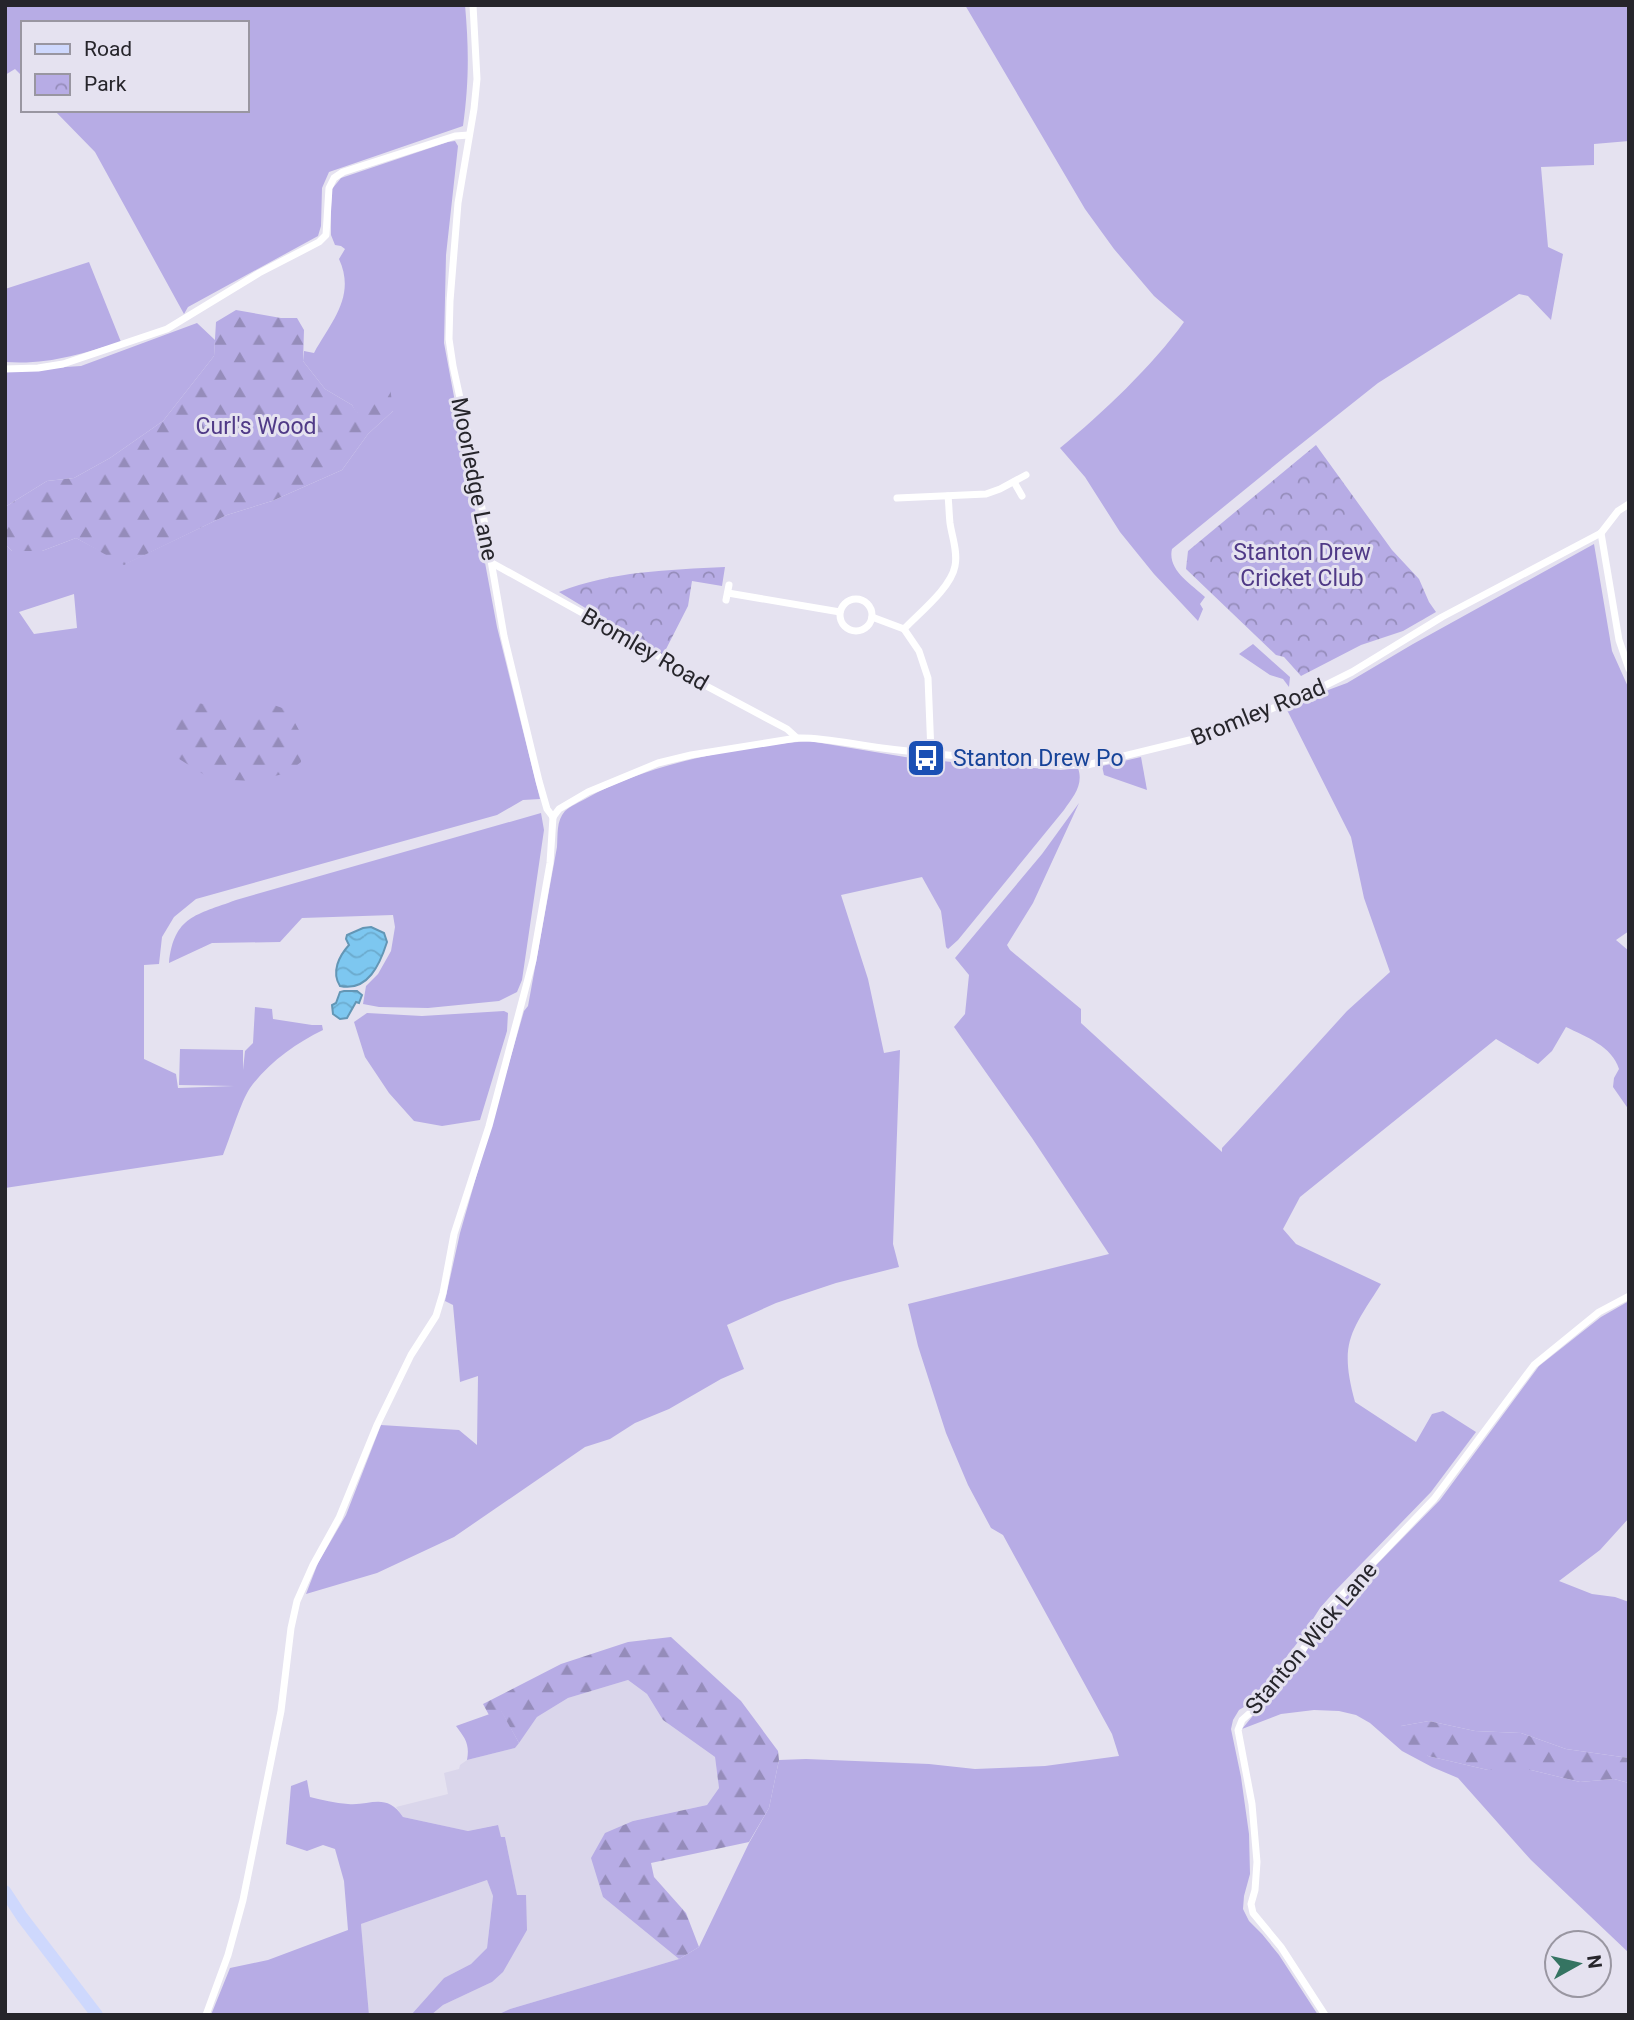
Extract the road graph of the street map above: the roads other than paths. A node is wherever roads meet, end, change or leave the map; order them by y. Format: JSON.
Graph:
{"nodes":[{"id":1,"x":473,"y":5,"type":"edge"},
{"id":2,"x":469,"y":135,"type":"junction"},
{"id":3,"x":5,"y":369,"type":"edge"},
{"id":4,"x":1026,"y":475,"type":"dead end"},
{"id":5,"x":1014,"y":482,"type":"junction"},
{"id":6,"x":948,"y":496,"type":"junction"},
{"id":7,"x":1022,"y":496,"type":"dead end"},
{"id":8,"x":897,"y":498,"type":"dead end"},
{"id":9,"x":1629,"y":504,"type":"edge"},
{"id":10,"x":1601,"y":533,"type":"junction"},
{"id":11,"x":492,"y":563,"type":"junction"},
{"id":12,"x":728,"y":593,"type":"dead end"},
{"id":13,"x":840,"y":612,"type":"junction"},
{"id":14,"x":872,"y":617,"type":"junction"},
{"id":15,"x":904,"y":629,"type":"junction"},
{"id":16,"x":1629,"y":669,"type":"edge"},
{"id":17,"x":797,"y":738,"type":"junction"},
{"id":18,"x":931,"y":753,"type":"junction"},
{"id":19,"x":553,"y":817,"type":"junction"},
{"id":20,"x":1629,"y":1296,"type":"edge"},
{"id":21,"x":5,"y":1891,"type":"edge"},
{"id":22,"x":97,"y":2015,"type":"edge"},
{"id":23,"x":206,"y":2015,"type":"edge"},
{"id":24,"x":1325,"y":2015,"type":"edge"}],
"edges":[{"from":1,"to":2,"type":"street","name":"Moorledge Lane"},
{"from":2,"to":3,"type":"street"},
{"from":2,"to":11,"type":"street","name":"Moorledge Lane"},
{"from":4,"to":5,"type":"street"},
{"from":5,"to":6,"type":"street"},
{"from":5,"to":7,"type":"street"},
{"from":6,"to":8,"type":"street"},
{"from":6,"to":15,"type":"street"},
{"from":9,"to":10,"type":"street"},
{"from":10,"to":16,"type":"street"},
{"from":10,"to":18,"type":"street","name":"Bromley Road"},
{"from":11,"to":17,"type":"street","name":"Bromley Road"},
{"from":11,"to":19,"type":"street","name":"Moorledge Lane"},
{"from":12,"to":13,"type":"street"},
{"from":13,"to":14,"type":"street"},
{"from":13,"to":14,"type":"street"},
{"from":14,"to":15,"type":"street"},
{"from":15,"to":18,"type":"street"},
{"from":17,"to":18,"type":"street","name":"Bromley Road"},
{"from":17,"to":19,"type":"street","name":"Bromley Road"},
{"from":19,"to":23,"type":"street"},
{"from":20,"to":24,"type":"street","name":"Stanton Wick Lane"},
{"from":21,"to":22,"type":"main road"}]}
